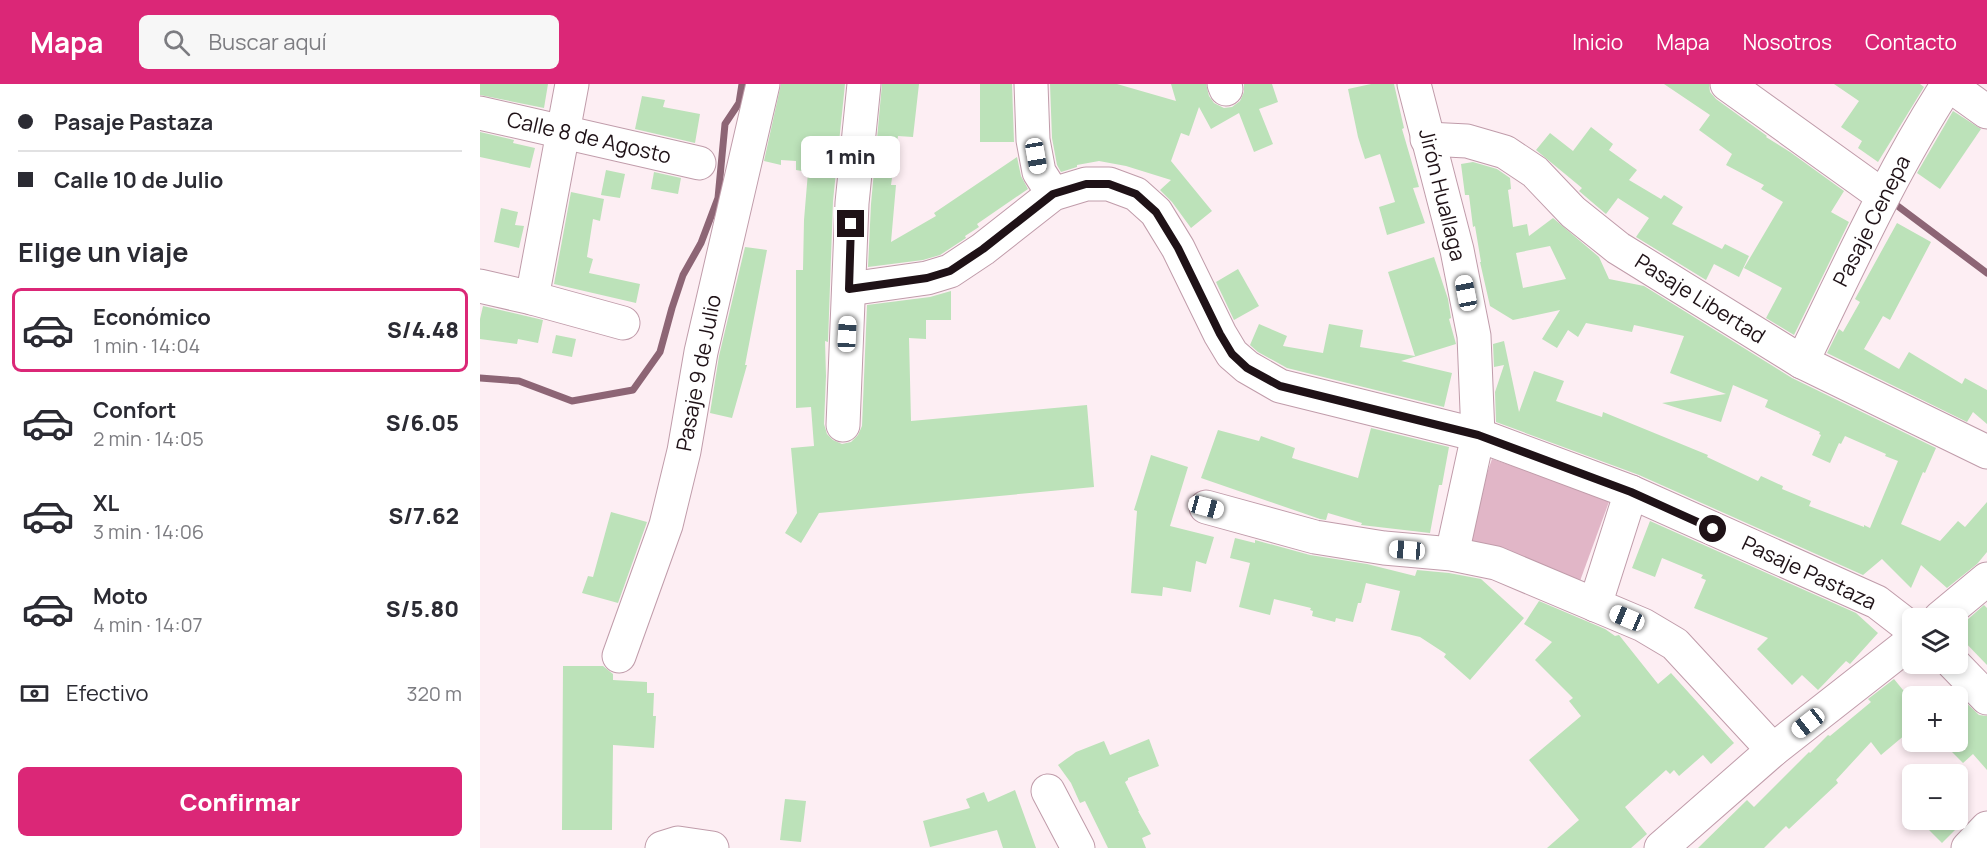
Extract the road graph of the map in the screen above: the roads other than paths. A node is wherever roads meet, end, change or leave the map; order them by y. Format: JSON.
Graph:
{"nodes":[{"id":1,"x":572,"y":84,"type":"edge"},
{"id":2,"x":763,"y":84,"type":"edge"},
{"id":3,"x":864,"y":84,"type":"edge"},
{"id":4,"x":1031,"y":84,"type":"edge"},
{"id":5,"x":1414,"y":84,"type":"edge"},
{"id":6,"x":1727,"y":84,"type":"edge"},
{"id":7,"x":1948,"y":84,"type":"edge"},
{"id":8,"x":1987,"y":112,"type":"edge"},
{"id":9,"x":480,"y":113,"type":"edge"},
{"id":10,"x":562,"y":132,"type":"junction"},
{"id":11,"x":1427,"y":139,"type":"junction"},
{"id":12,"x":699,"y":163,"type":"dead end"},
{"id":13,"x":1053,"y":194,"type":"junction"},
{"id":14,"x":1883,"y":196,"type":"junction"},
{"id":15,"x":480,"y":286,"type":"edge"},
{"id":16,"x":849,"y":289,"type":"junction"},
{"id":17,"x":532,"y":298,"type":"junction"},
{"id":18,"x":623,"y":323,"type":"dead end"},
{"id":19,"x":1802,"y":363,"type":"junction"},
{"id":20,"x":843,"y":425,"type":"dead end"},
{"id":21,"x":1478,"y":435,"type":"junction"},
{"id":22,"x":1987,"y":452,"type":"edge"},
{"id":23,"x":1631,"y":492,"type":"junction"},
{"id":24,"x":1206,"y":507,"type":"dead end"},
{"id":25,"x":1452,"y":554,"type":"junction"},
{"id":26,"x":1987,"y":579,"type":"edge"},
{"id":27,"x":1595,"y":605,"type":"junction"},
{"id":28,"x":1952,"y":608,"type":"edge"},
{"id":29,"x":1902,"y":621,"type":"edge"},
{"id":30,"x":1902,"y":649,"type":"edge"},
{"id":31,"x":619,"y":657,"type":"dead end"},
{"id":32,"x":1964,"y":674,"type":"edge"},
{"id":33,"x":1987,"y":698,"type":"edge"},
{"id":34,"x":1773,"y":750,"type":"junction"},
{"id":35,"x":1048,"y":791,"type":"dead end"},
{"id":36,"x":1987,"y":828,"type":"edge"},
{"id":37,"x":662,"y":848,"type":"edge"},
{"id":38,"x":712,"y":848,"type":"edge"},
{"id":39,"x":1078,"y":848,"type":"edge"},
{"id":40,"x":1661,"y":848,"type":"edge"},
{"id":41,"x":1968,"y":848,"type":"edge"}],
"edges":[{"from":1,"to":10,"type":"street"},
{"from":2,"to":31,"type":"street","name":"Pasaje 9 de Julio"},
{"from":3,"to":16,"type":"street"},
{"from":4,"to":13,"type":"street"},
{"from":5,"to":11,"type":"street","name":"Jirón Huallaga"},
{"from":6,"to":14,"type":"street"},
{"from":7,"to":8,"type":"street"},
{"from":7,"to":14,"type":"street","name":"Pasaje Cenepa"},
{"from":9,"to":10,"type":"street","name":"Calle 8 de Agosto"},
{"from":10,"to":12,"type":"street","name":"Calle 8 de Agosto"},
{"from":10,"to":17,"type":"street"},
{"from":11,"to":19,"type":"street","name":"Pasaje Libertad"},
{"from":11,"to":21,"type":"street","name":"Jirón Huallaga"},
{"from":13,"to":16,"type":"street","name":"Pasaje Pastaza"},
{"from":13,"to":21,"type":"street","name":"Pasaje Pastaza"},
{"from":14,"to":19,"type":"street","name":"Pasaje Cenepa"},
{"from":15,"to":17,"type":"street"},
{"from":16,"to":20,"type":"street"},
{"from":17,"to":18,"type":"street"},
{"from":19,"to":22,"type":"street","name":"Pasaje Libertad"},
{"from":21,"to":23,"type":"street","name":"Pasaje Pastaza"},
{"from":21,"to":25,"type":"street","name":"Jirón Huallaga"},
{"from":23,"to":27,"type":"street"},
{"from":23,"to":29,"type":"street","name":"Pasaje Pastaza"},
{"from":24,"to":25,"type":"street"},
{"from":25,"to":27,"type":"street"},
{"from":26,"to":28,"type":"street"},
{"from":27,"to":34,"type":"street"},
{"from":30,"to":34,"type":"street"},
{"from":32,"to":33,"type":"street"},
{"from":34,"to":40,"type":"street"},
{"from":35,"to":39,"type":"street"},
{"from":36,"to":41,"type":"street"},
{"from":37,"to":38,"type":"street"}]}
